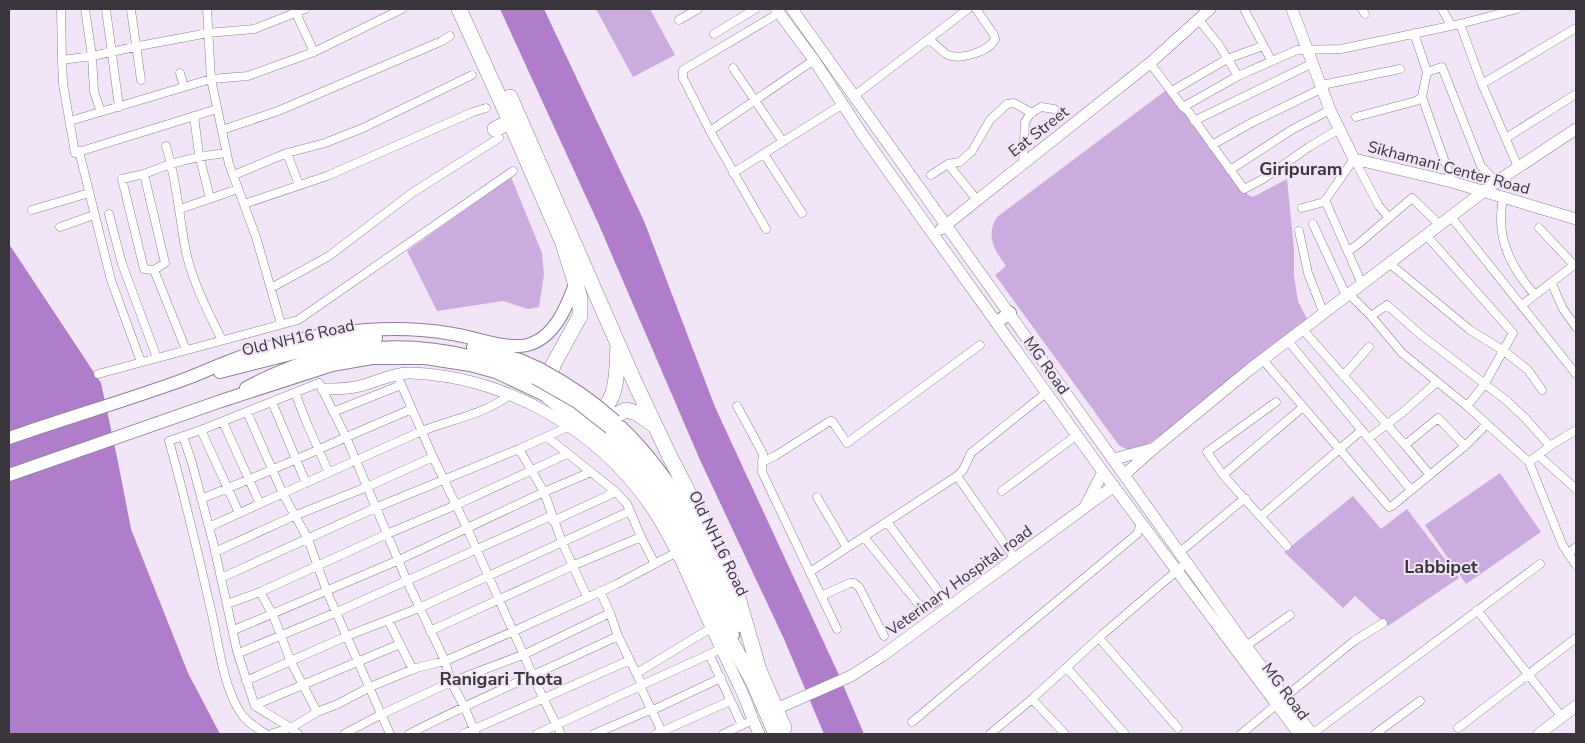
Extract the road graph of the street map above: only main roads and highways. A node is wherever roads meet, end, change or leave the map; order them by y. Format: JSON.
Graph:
{"nodes":[{"id":1,"x":459,"y":9,"type":"edge"},
{"id":2,"x":470,"y":9,"type":"edge"},
{"id":3,"x":510,"y":122,"type":"junction"},
{"id":4,"x":497,"y":133,"type":"road end"},
{"id":5,"x":576,"y":282,"type":"junction"},
{"id":6,"x":596,"y":294,"type":"junction"},
{"id":7,"x":580,"y":298,"type":"junction"},
{"id":8,"x":1010,"y":313,"type":"road end"},
{"id":9,"x":997,"y":322,"type":"road end"},
{"id":10,"x":618,"y":345,"type":"junction"},
{"id":11,"x":537,"y":374,"type":"junction"},
{"id":12,"x":188,"y":378,"type":"junction"},
{"id":13,"x":549,"y":397,"type":"junction"},
{"id":14,"x":221,"y":401,"type":"junction"},
{"id":15,"x":575,"y":423,"type":"junction"},
{"id":16,"x":655,"y":426,"type":"junction"},
{"id":17,"x":608,"y":428,"type":"junction"},
{"id":18,"x":9,"y":438,"type":"edge"},
{"id":19,"x":9,"y":475,"type":"edge"},
{"id":20,"x":756,"y":675,"type":"junction"},
{"id":21,"x":759,"y":717,"type":"junction"},
{"id":22,"x":776,"y":734,"type":"edge"},
{"id":23,"x":787,"y":734,"type":"edge"}],
"edges":[{"from":1,"to":3,"type":"highway"},
{"from":2,"to":6,"type":"highway"},
{"from":3,"to":4,"type":"highway"},
{"from":3,"to":5,"type":"highway"},
{"from":5,"to":7,"type":"highway"},
{"from":5,"to":12,"type":"main road"},
{"from":6,"to":7,"type":"highway"},
{"from":6,"to":10,"type":"highway"},
{"from":7,"to":13,"type":"highway"},
{"from":8,"to":9,"type":"main road"},
{"from":10,"to":15,"type":"highway"},
{"from":10,"to":16,"type":"highway"},
{"from":11,"to":12,"type":"main road","name":"Old NH16 Road"},
{"from":11,"to":14,"type":"main road","name":"Old NH16 Road"},
{"from":11,"to":17,"type":"main road","name":"Old NH16 Road","bridge":true},
{"from":12,"to":18,"type":"main road"},
{"from":13,"to":14,"type":"main road"},
{"from":13,"to":15,"type":"highway"},
{"from":14,"to":19,"type":"main road"},
{"from":15,"to":17,"type":"highway"},
{"from":16,"to":17,"type":"highway"},
{"from":16,"to":20,"type":"highway"},
{"from":17,"to":20,"type":"highway"},
{"from":17,"to":20,"type":"main road","name":"Old NH16 Road"},
{"from":20,"to":21,"type":"highway"},
{"from":21,"to":22,"type":"highway"},
{"from":21,"to":23,"type":"highway"}]}
